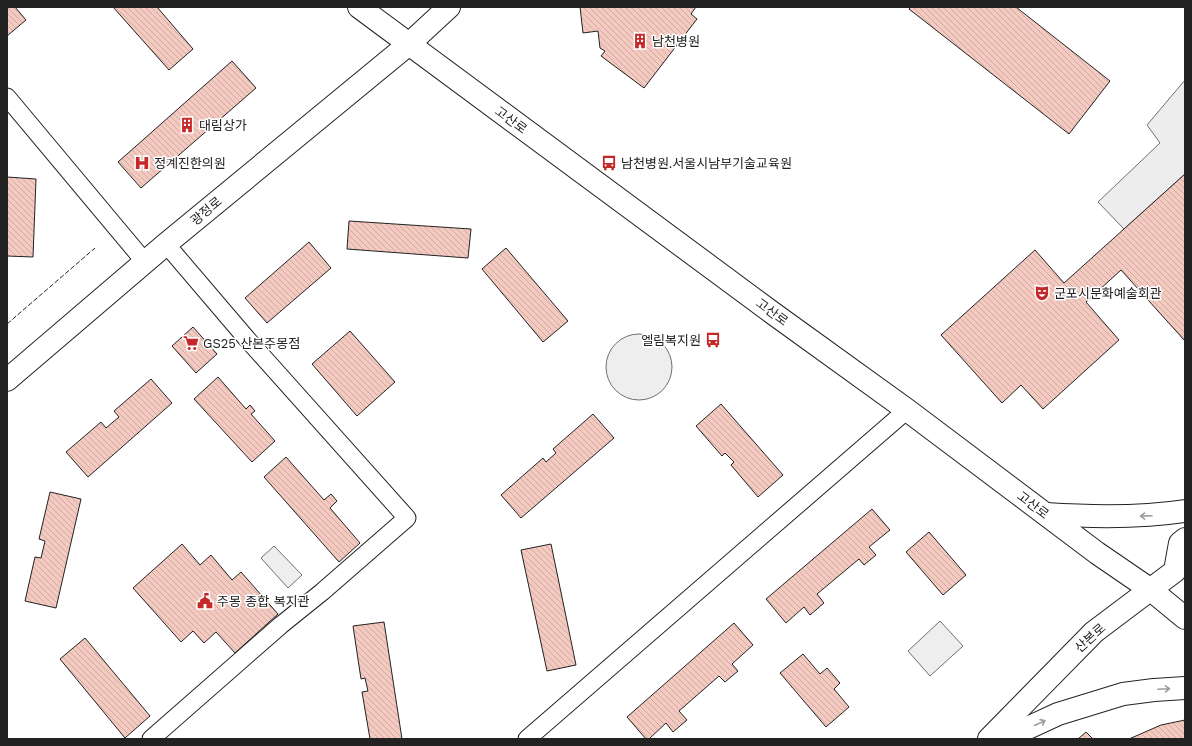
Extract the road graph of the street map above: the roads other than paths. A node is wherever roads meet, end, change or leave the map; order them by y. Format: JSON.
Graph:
{"nodes":[{"id":1,"x":359,"y":7,"type":"edge"},
{"id":2,"x":449,"y":7,"type":"edge"},
{"id":3,"x":409,"y":44,"type":"junction"},
{"id":4,"x":7,"y":97,"type":"edge"},
{"id":5,"x":166,"y":244,"type":"junction"},
{"id":6,"x":145,"y":262,"type":"junction"},
{"id":7,"x":7,"y":380,"type":"edge"},
{"id":8,"x":907,"y":410,"type":"junction"},
{"id":9,"x":1185,"y":511,"type":"edge"},
{"id":10,"x":1046,"y":514,"type":"junction"},
{"id":11,"x":1185,"y":539,"type":"edge"},
{"id":12,"x":1180,"y":569,"type":"edge"},
{"id":13,"x":1151,"y":590,"type":"junction"},
{"id":14,"x":1185,"y":618,"type":"edge"},
{"id":15,"x":1185,"y":688,"type":"edge"},
{"id":16,"x":151,"y":739,"type":"edge"},
{"id":17,"x":527,"y":739,"type":"edge"},
{"id":18,"x":989,"y":739,"type":"edge"},
{"id":19,"x":1004,"y":739,"type":"edge"}],
"edges":[{"from":1,"to":3,"type":"street","name":"고산로"},
{"from":2,"to":3,"type":"street","name":"광정로"},
{"from":3,"to":5,"type":"street","name":"광정로"},
{"from":3,"to":8,"type":"street","name":"고산로"},
{"from":4,"to":6,"type":"street"},
{"from":5,"to":6,"type":"street","name":"광정로"},
{"from":5,"to":16,"type":"street"},
{"from":6,"to":7,"type":"street","name":"광정로"},
{"from":8,"to":10,"type":"street","name":"고산로"},
{"from":8,"to":17,"type":"street"},
{"from":9,"to":10,"type":"street","one_way":true},
{"from":10,"to":13,"type":"street","name":"고산로"},
{"from":11,"to":12,"type":"street","name":"산본로"},
{"from":12,"to":13,"type":"street","name":"산본로"},
{"from":13,"to":14,"type":"street","name":"고산로"},
{"from":13,"to":18,"type":"street","name":"산본로"},
{"from":19,"to":15,"type":"street","one_way":true}]}
